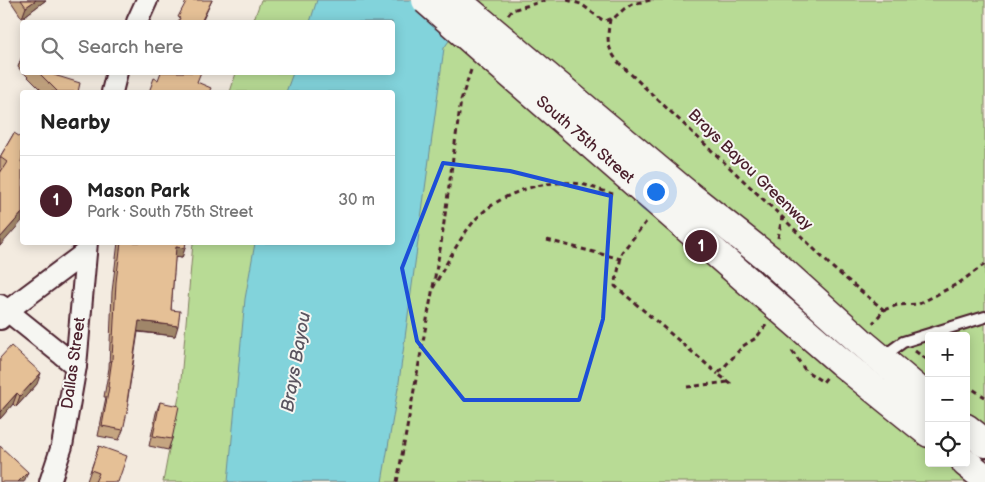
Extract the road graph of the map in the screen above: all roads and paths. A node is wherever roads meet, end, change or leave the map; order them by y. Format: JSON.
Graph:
{"nodes":[{"id":1,"x":147,"y":0,"type":"edge"},
{"id":2,"x":426,"y":0,"type":"edge"},
{"id":3,"x":456,"y":0,"type":"edge"},
{"id":4,"x":547,"y":0,"type":"edge"},
{"id":5,"x":567,"y":0,"type":"edge"},
{"id":6,"x":651,"y":0,"type":"edge"},
{"id":7,"x":610,"y":19,"type":"junction"},
{"id":8,"x":138,"y":20,"type":"edge"},
{"id":9,"x":494,"y":45,"type":"junction"},
{"id":10,"x":116,"y":75,"type":"edge"},
{"id":11,"x":112,"y":90,"type":"edge"},
{"id":12,"x":614,"y":195,"type":"dead end"},
{"id":13,"x":652,"y":224,"type":"dead end"},
{"id":14,"x":548,"y":240,"type":"dead end"},
{"id":15,"x":87,"y":247,"type":"edge"},
{"id":16,"x":621,"y":259,"type":"junction"},
{"id":17,"x":985,"y":264,"type":"edge"},
{"id":18,"x":434,"y":288,"type":"junction"},
{"id":19,"x":884,"y":310,"type":"junction"},
{"id":20,"x":2,"y":312,"type":"edge"},
{"id":21,"x":985,"y":317,"type":"edge"},
{"id":22,"x":759,"y":318,"type":"dead end"},
{"id":23,"x":767,"y":324,"type":"junction"},
{"id":24,"x":870,"y":327,"type":"dead end"},
{"id":25,"x":774,"y":331,"type":"dead end"},
{"id":26,"x":787,"y":344,"type":"dead end"},
{"id":27,"x":76,"y":366,"type":"junction"},
{"id":28,"x":871,"y":369,"type":"junction"},
{"id":29,"x":831,"y":373,"type":"dead end"},
{"id":30,"x":718,"y":374,"type":"junction"},
{"id":31,"x":688,"y":387,"type":"dead end"},
{"id":32,"x":970,"y":388,"type":"edge"},
{"id":33,"x":925,"y":397,"type":"edge"},
{"id":34,"x":985,"y":397,"type":"edge"},
{"id":35,"x":925,"y":429,"type":"edge"},
{"id":36,"x":970,"y":431,"type":"edge"},
{"id":37,"x":985,"y":442,"type":"edge"},
{"id":38,"x":970,"y":466,"type":"edge"},
{"id":39,"x":985,"y":478,"type":"edge"},
{"id":40,"x":50,"y":482,"type":"edge"},
{"id":41,"x":397,"y":482,"type":"edge"}],
"edges":[{"from":1,"to":8,"type":"street"},
{"from":2,"to":9,"type":"main road","name":"South 75th Street","bridge":true},
{"from":3,"to":9,"type":"main road","name":"South 75th Street","bridge":true},
{"from":4,"to":9,"type":"path"},
{"from":5,"to":7,"type":"path"},
{"from":6,"to":7,"type":"path"},
{"from":7,"to":19,"type":"path","name":"Brays Bayou Greenway"},
{"from":9,"to":18,"type":"path"},
{"from":9,"to":28,"type":"main road","name":"South 75th Street"},
{"from":10,"to":11,"type":"street"},
{"from":12,"to":18,"type":"path"},
{"from":13,"to":16,"type":"path"},
{"from":14,"to":16,"type":"path"},
{"from":15,"to":20,"type":"street"},
{"from":15,"to":27,"type":"street","name":"Dallas Street"},
{"from":16,"to":30,"type":"path"},
{"from":17,"to":19,"type":"path"},
{"from":18,"to":41,"type":"path"},
{"from":19,"to":24,"type":"path"},
{"from":20,"to":27,"type":"street"},
{"from":21,"to":28,"type":"lane"},
{"from":22,"to":23,"type":"path"},
{"from":23,"to":25,"type":"path"},
{"from":23,"to":30,"type":"path"},
{"from":26,"to":29,"type":"path"},
{"from":27,"to":40,"type":"street","name":"Dallas Street"},
{"from":28,"to":33,"type":"main road","name":"South 75th Street"},
{"from":28,"to":35,"type":"main road","name":"South 75th Street"},
{"from":30,"to":31,"type":"path"},
{"from":32,"to":34,"type":"path"},
{"from":36,"to":37,"type":"main road"},
{"from":38,"to":39,"type":"main road"}]}
